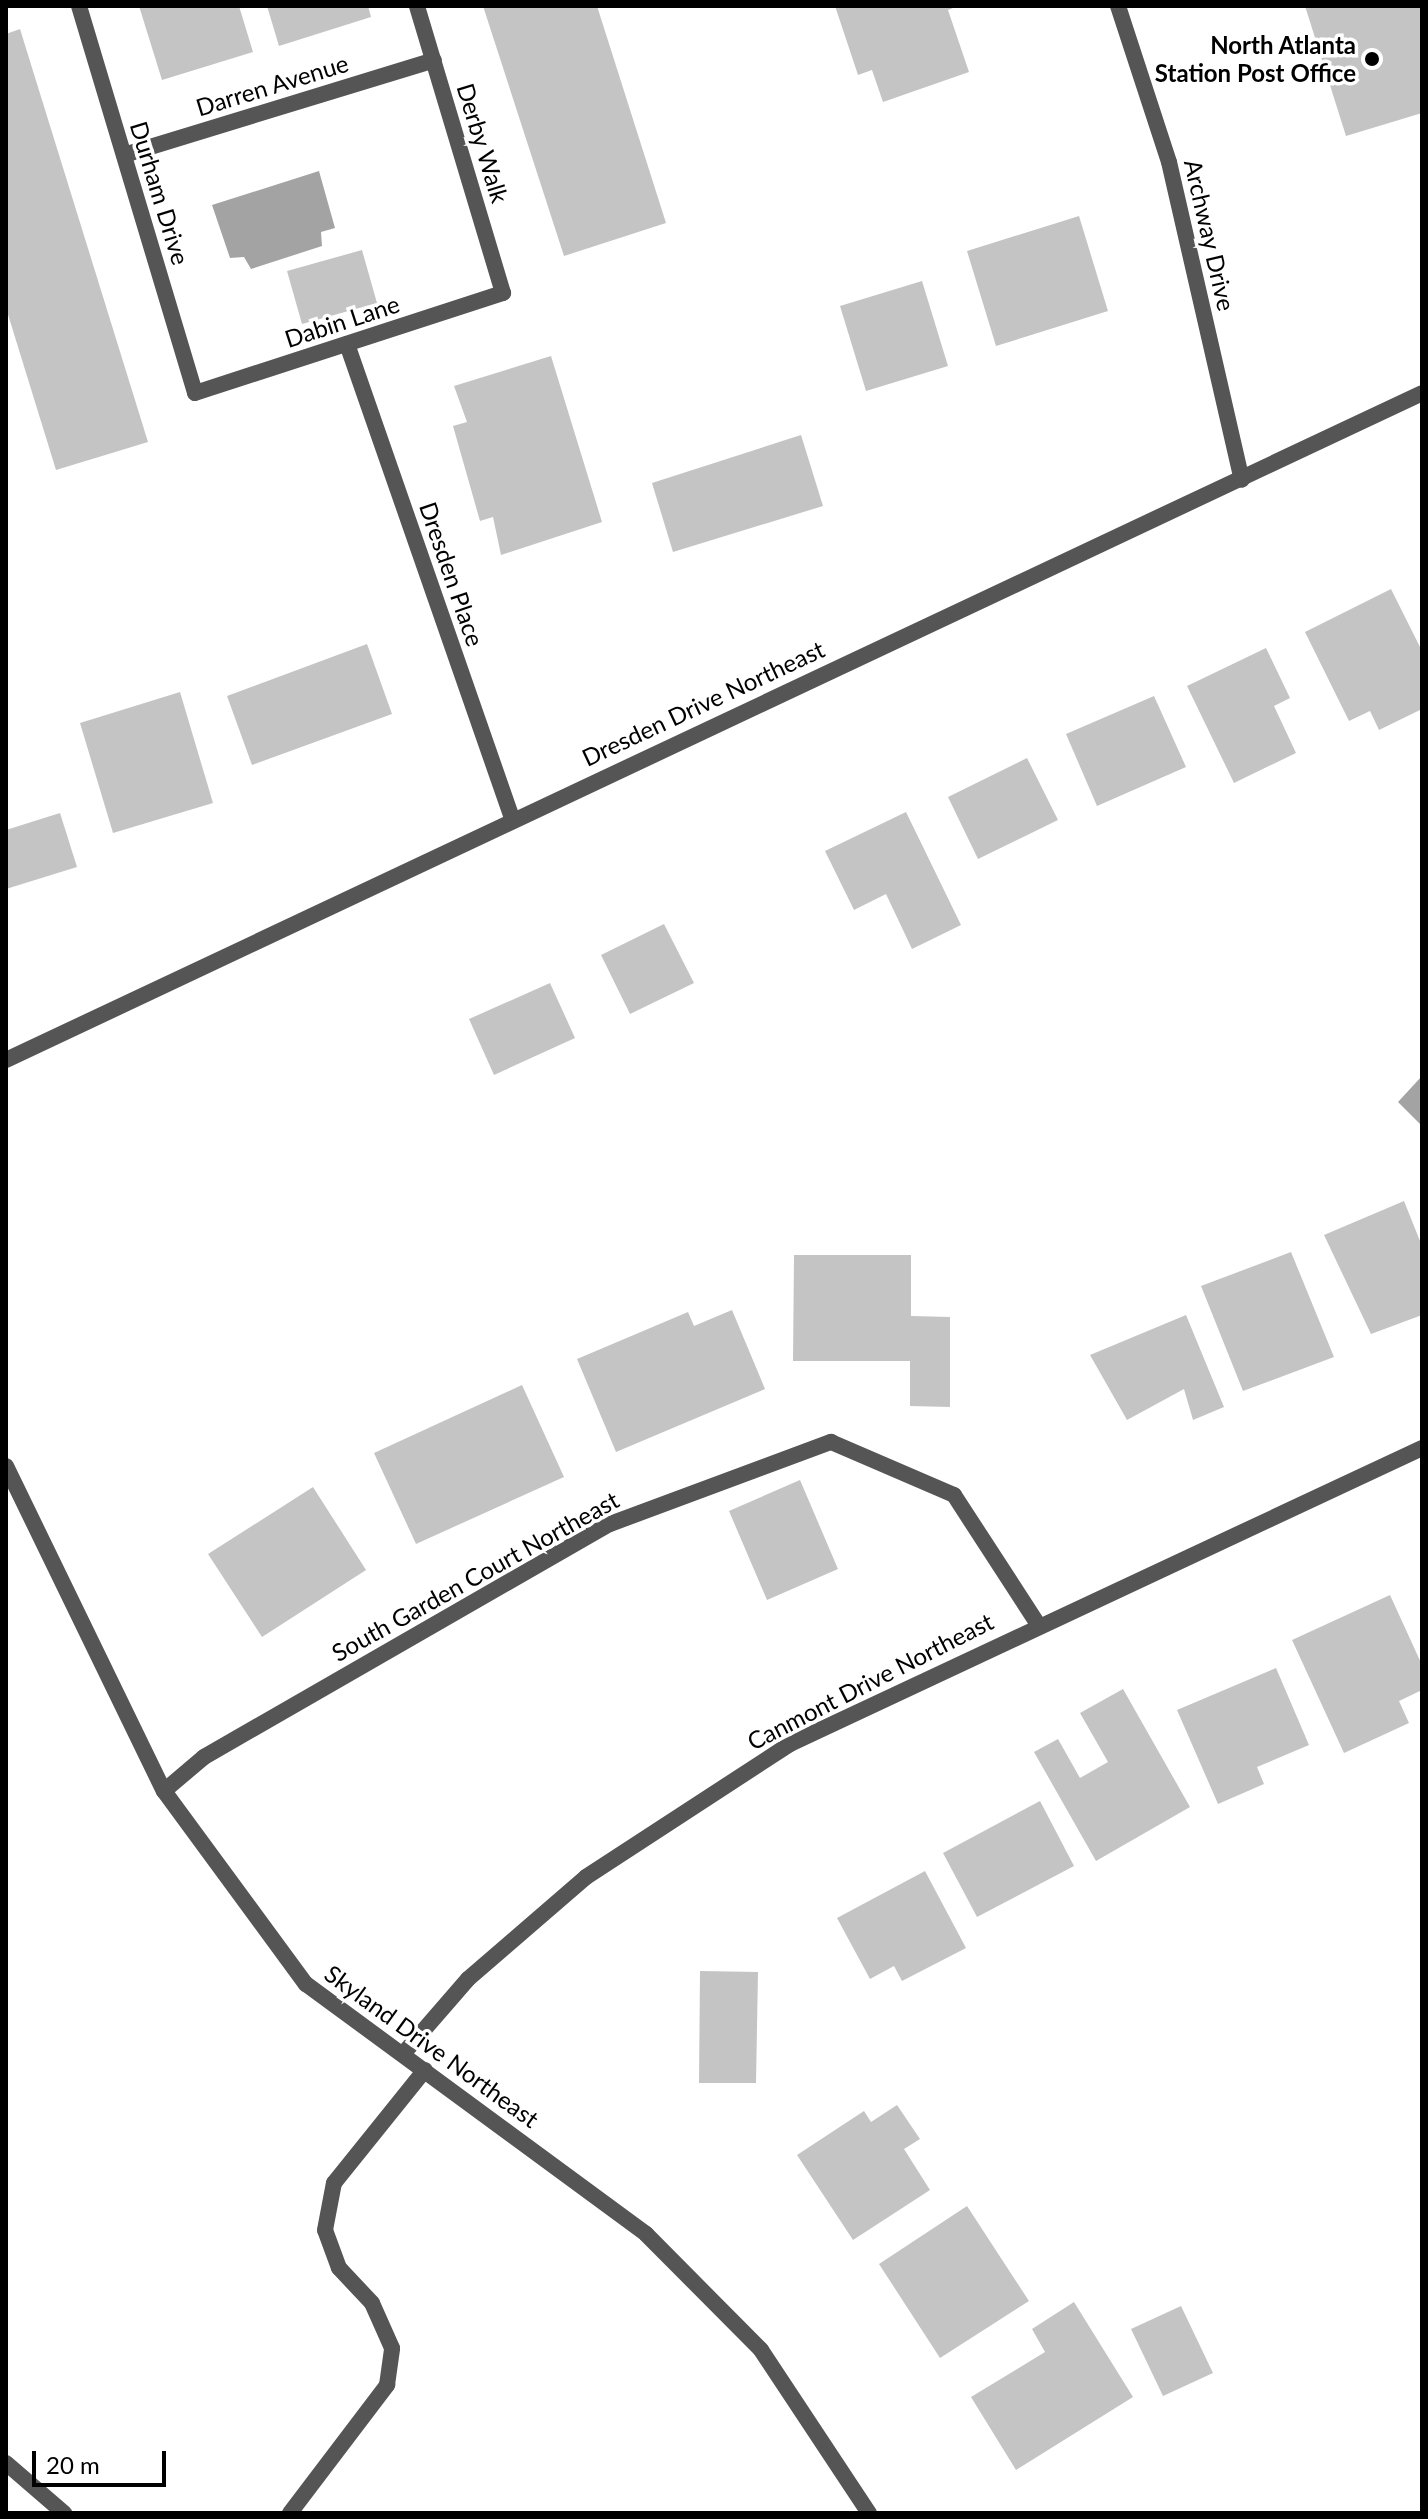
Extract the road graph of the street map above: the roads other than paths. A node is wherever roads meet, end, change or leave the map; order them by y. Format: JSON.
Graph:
{"nodes":[{"id":1,"x":79,"y":6,"type":"edge"},
{"id":2,"x":417,"y":6,"type":"edge"},
{"id":3,"x":1118,"y":6,"type":"edge"},
{"id":4,"x":434,"y":60,"type":"junction"},
{"id":5,"x":124,"y":155,"type":"junction"},
{"id":6,"x":503,"y":293,"type":"joint"},
{"id":7,"x":347,"y":344,"type":"junction"},
{"id":8,"x":195,"y":393,"type":"joint"},
{"id":9,"x":1422,"y":393,"type":"edge"},
{"id":10,"x":1242,"y":480,"type":"junction"},
{"id":11,"x":512,"y":818,"type":"junction"},
{"id":12,"x":6,"y":1060,"type":"edge"},
{"id":13,"x":1422,"y":1448,"type":"edge"},
{"id":14,"x":6,"y":1466,"type":"edge"},
{"id":15,"x":1037,"y":1623,"type":"junction"},
{"id":16,"x":164,"y":1791,"type":"junction"},
{"id":17,"x":403,"y":2054,"type":"junction"},
{"id":18,"x":425,"y":2070,"type":"junction"},
{"id":19,"x":6,"y":2463,"type":"edge"},
{"id":20,"x":294,"y":2508,"type":"edge"},
{"id":21,"x":64,"y":2513,"type":"edge"},
{"id":22,"x":869,"y":2513,"type":"edge"}],
"edges":[{"from":1,"to":5,"type":"street","name":"Durham Drive"},
{"from":2,"to":4,"type":"street","name":"Derby Walk"},
{"from":3,"to":10,"type":"street","name":"Archway Drive"},
{"from":4,"to":5,"type":"street","name":"Darren Avenue"},
{"from":4,"to":6,"type":"street","name":"Derby Walk"},
{"from":5,"to":8,"type":"street","name":"Durham Drive"},
{"from":6,"to":7,"type":"street","name":"Dabin Lane"},
{"from":7,"to":8,"type":"street","name":"Dabin Lane"},
{"from":7,"to":11,"type":"street","name":"Dresden Place"},
{"from":9,"to":10,"type":"street","name":"Dresden Drive Northeast"},
{"from":10,"to":11,"type":"street","name":"Dresden Drive Northeast"},
{"from":11,"to":12,"type":"street","name":"Dresden Drive Northeast"},
{"from":13,"to":15,"type":"street","name":"Canmont Drive Northeast"},
{"from":14,"to":16,"type":"street","name":"Skyland Drive Northeast"},
{"from":15,"to":16,"type":"street","name":"South Garden Court Northeast"},
{"from":15,"to":17,"type":"street","name":"Canmont Drive Northeast"},
{"from":16,"to":17,"type":"street","name":"Skyland Drive Northeast"},
{"from":17,"to":18,"type":"street","name":"Skyland Drive Northeast"},
{"from":18,"to":20,"type":"street"},
{"from":18,"to":22,"type":"street","name":"Skyland Drive Northeast"},
{"from":19,"to":21,"type":"street"}]}
